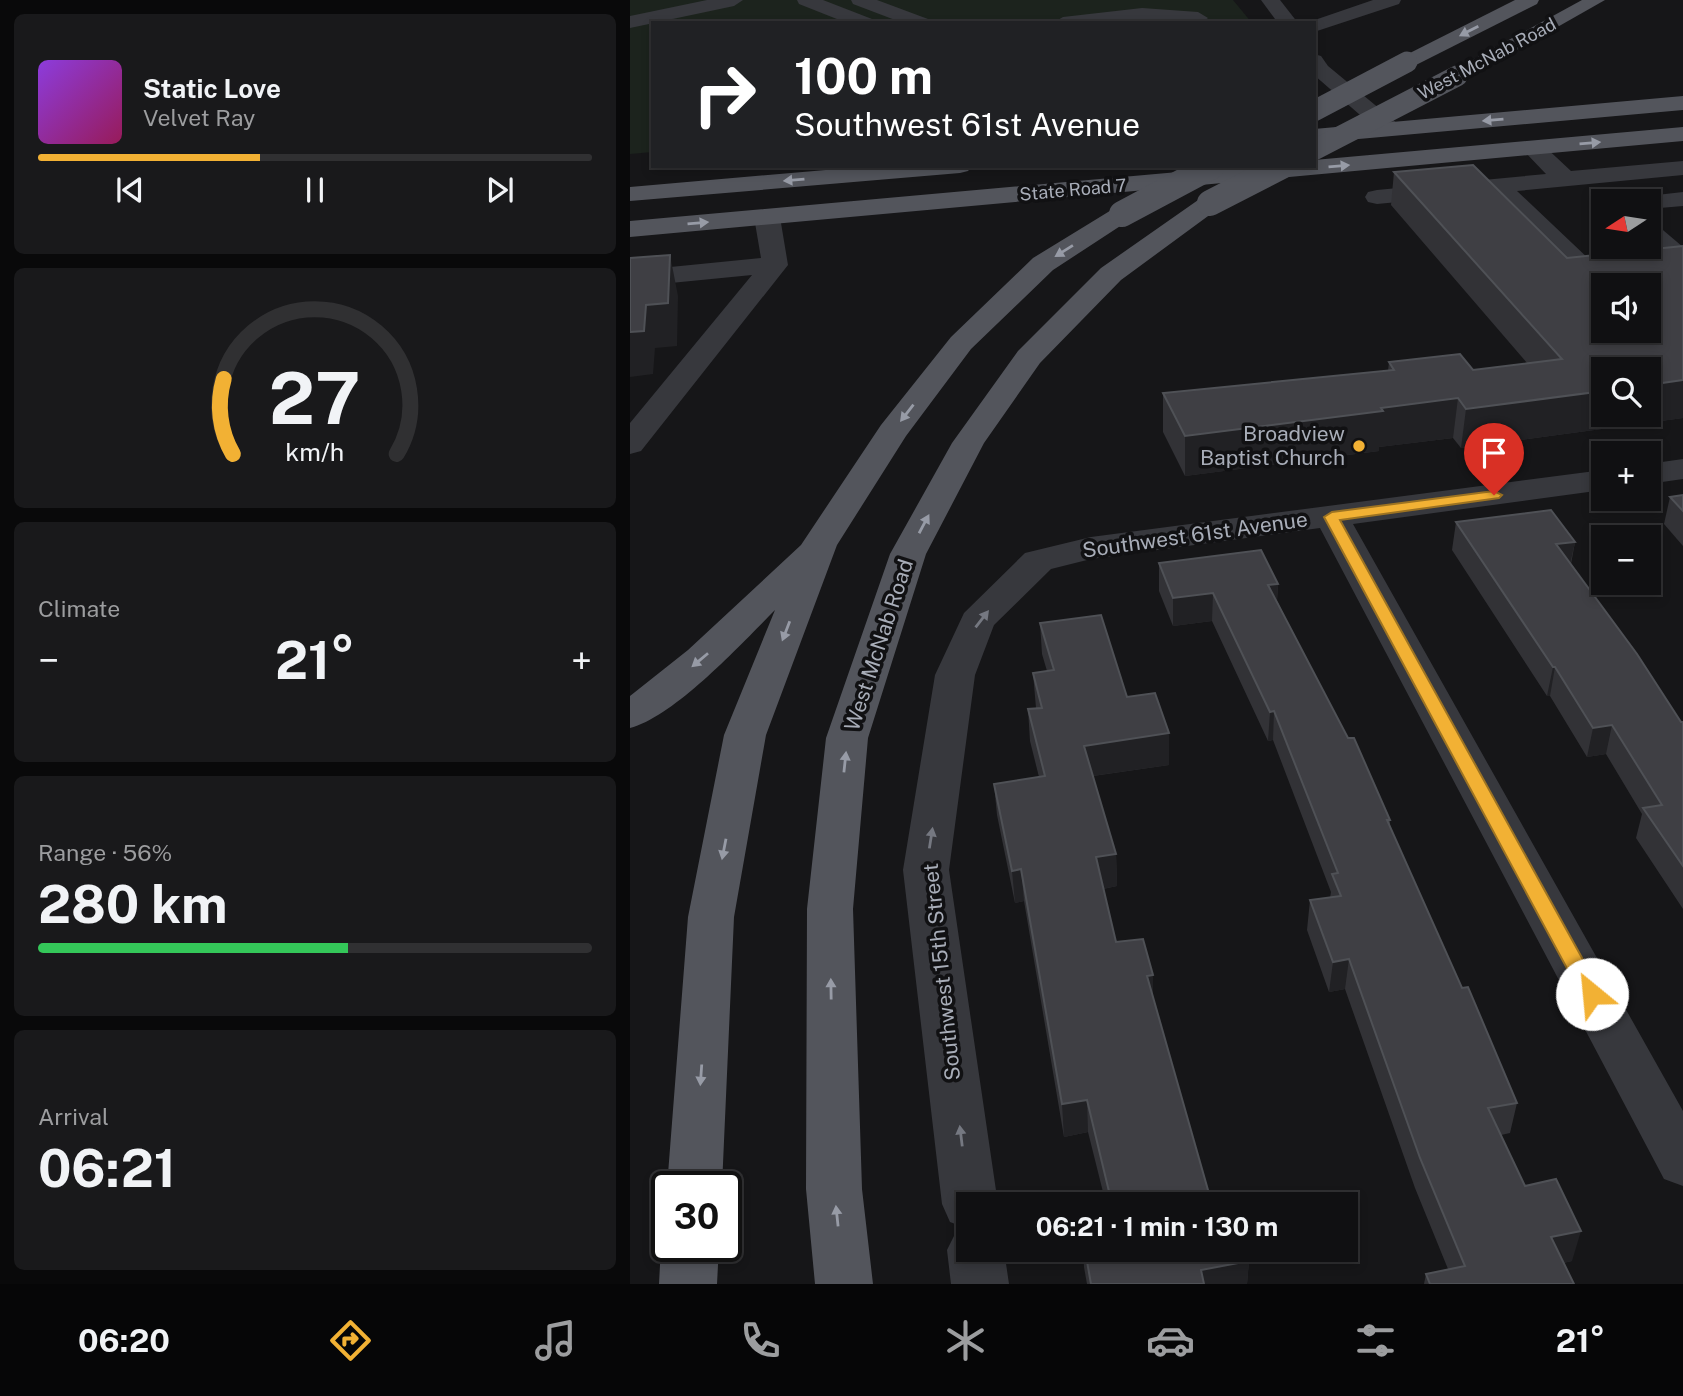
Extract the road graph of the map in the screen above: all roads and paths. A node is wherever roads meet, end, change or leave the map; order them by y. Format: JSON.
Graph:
{"nodes":[{"id":1,"x":734,"y":0,"type":"edge"},
{"id":2,"x":806,"y":0,"type":"edge"},
{"id":3,"x":860,"y":0,"type":"edge"},
{"id":4,"x":1270,"y":0,"type":"edge"},
{"id":5,"x":1392,"y":0,"type":"edge"},
{"id":6,"x":1530,"y":0,"type":"edge"},
{"id":7,"x":1612,"y":0,"type":"edge"},
{"id":8,"x":1592,"y":2,"type":"edge"},
{"id":9,"x":1198,"y":18,"type":"dead end"},
{"id":10,"x":860,"y":21,"type":"edge"},
{"id":11,"x":916,"y":21,"type":"edge"},
{"id":12,"x":1081,"y":21,"type":"edge"},
{"id":13,"x":1286,"y":21,"type":"edge"},
{"id":14,"x":630,"y":22,"type":"edge"},
{"id":15,"x":1316,"y":25,"type":"edge"},
{"id":16,"x":1316,"y":63,"type":"edge"},
{"id":17,"x":1683,"y":103,"type":"edge"},
{"id":18,"x":1316,"y":110,"type":"edge"},
{"id":19,"x":1390,"y":129,"type":"junction"},
{"id":20,"x":1683,"y":134,"type":"edge"},
{"id":21,"x":1316,"y":136,"type":"edge"},
{"id":22,"x":1533,"y":148,"type":"junction"},
{"id":23,"x":1316,"y":149,"type":"edge"},
{"id":24,"x":936,"y":168,"type":"edge"},
{"id":25,"x":1054,"y":168,"type":"edge"},
{"id":26,"x":1275,"y":168,"type":"edge"},
{"id":27,"x":1312,"y":168,"type":"edge"},
{"id":28,"x":1316,"y":168,"type":"edge"},
{"id":29,"x":1683,"y":168,"type":"edge"},
{"id":30,"x":1577,"y":178,"type":"junction"},
{"id":31,"x":1211,"y":185,"type":"edge"},
{"id":32,"x":1497,"y":185,"type":"junction"},
{"id":33,"x":1596,"y":189,"type":"edge"},
{"id":34,"x":630,"y":194,"type":"edge"},
{"id":35,"x":1377,"y":197,"type":"dead end"},
{"id":36,"x":1683,"y":199,"type":"edge"},
{"id":37,"x":1661,"y":201,"type":"edge"},
{"id":38,"x":772,"y":217,"type":"junction"},
{"id":39,"x":630,"y":229,"type":"edge"},
{"id":40,"x":1661,"y":241,"type":"edge"},
{"id":41,"x":775,"y":265,"type":"junction"},
{"id":42,"x":630,"y":279,"type":"edge"},
{"id":43,"x":630,"y":444,"type":"edge"},
{"id":44,"x":1683,"y":469,"type":"edge"},
{"id":45,"x":1661,"y":472,"type":"edge"},
{"id":46,"x":1591,"y":482,"type":"edge"},
{"id":47,"x":1332,"y":517,"type":"junction"},
{"id":48,"x":819,"y":545,"type":"junction"},
{"id":49,"x":1038,"y":561,"type":"joint"},
{"id":50,"x":630,"y":715,"type":"edge"},
{"id":51,"x":1683,"y":1162,"type":"edge"},
{"id":52,"x":695,"y":1171,"type":"edge"},
{"id":53,"x":968,"y":1192,"type":"edge"},
{"id":54,"x":689,"y":1262,"type":"edge"},
{"id":55,"x":977,"y":1262,"type":"edge"},
{"id":56,"x":688,"y":1284,"type":"edge"},
{"id":57,"x":844,"y":1284,"type":"edge"},
{"id":58,"x":980,"y":1284,"type":"edge"}],
"edges":[{"from":1,"to":14,"type":"street"},
{"from":2,"to":10,"type":"street"},
{"from":3,"to":11,"type":"street"},
{"from":4,"to":13,"type":"street"},
{"from":5,"to":15,"type":"street"},
{"from":6,"to":18,"type":"main road","name":"West McNab Road","one_way":true,"bridge":true},
{"from":7,"to":8,"type":"main road","name":"West McNab Road"},
{"from":8,"to":23,"type":"main road","name":"West McNab Road","bridge":true},
{"from":9,"to":12,"type":"street"},
{"from":16,"to":19,"type":"street"},
{"from":17,"to":19,"type":"main road","one_way":true},
{"from":19,"to":21,"type":"main road"},
{"from":22,"to":20,"type":"main road","name":"State Road 7","one_way":true},
{"from":28,"to":22,"type":"main road","name":"State Road 7","one_way":true},
{"from":22,"to":30,"type":"street"},
{"from":24,"to":34,"type":"main road","one_way":true},
{"from":25,"to":38,"type":"main road"},
{"from":26,"to":31,"type":"main road","name":"West McNab Road","bridge":true},
{"from":38,"to":27,"type":"main road","name":"State Road 7","one_way":true},
{"from":29,"to":30,"type":"street"},
{"from":30,"to":32,"type":"street"},
{"from":30,"to":33,"type":"street"},
{"from":31,"to":48,"type":"main road","name":"West McNab Road","one_way":true,"bridge":true},
{"from":57,"to":31,"type":"main road","name":"West McNab Road","one_way":true},
{"from":32,"to":35,"type":"street"},
{"from":32,"to":40,"type":"street"},
{"from":36,"to":37,"type":"street"},
{"from":39,"to":38,"type":"main road","name":"State Road 7","one_way":true},
{"from":38,"to":41,"type":"street"},
{"from":41,"to":42,"type":"street"},
{"from":41,"to":43,"type":"street"},
{"from":44,"to":45,"type":"street"},
{"from":46,"to":47,"type":"street","name":"Southwest 61st Avenue"},
{"from":47,"to":49,"type":"street","name":"Southwest 61st Avenue"},
{"from":47,"to":51,"type":"street"},
{"from":48,"to":50,"type":"main road","one_way":true},
{"from":48,"to":52,"type":"main road","name":"West McNab Road","one_way":true},
{"from":53,"to":49,"type":"street","name":"Southwest 15th Street","one_way":true},
{"from":54,"to":56,"type":"main road"},
{"from":55,"to":58,"type":"street"}]}
